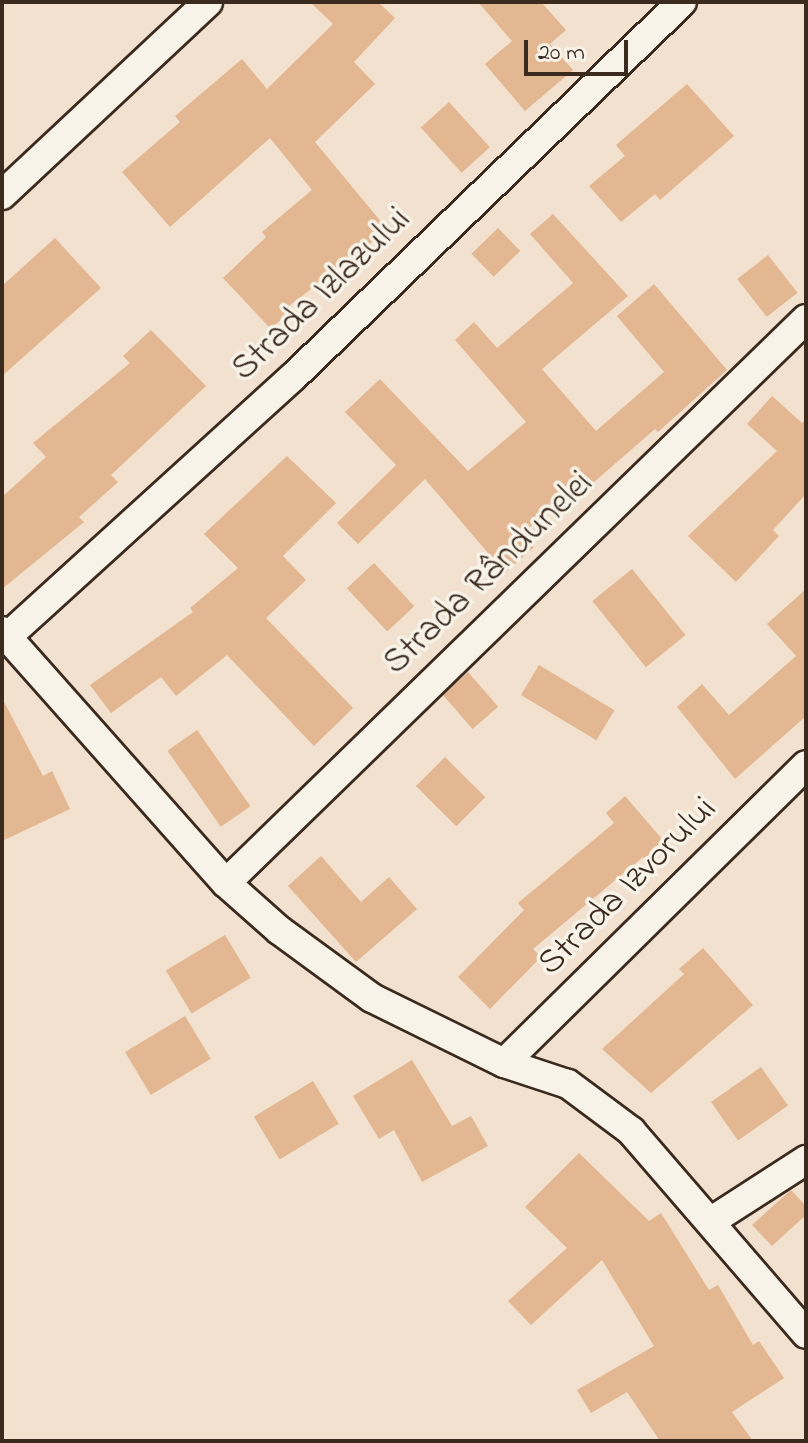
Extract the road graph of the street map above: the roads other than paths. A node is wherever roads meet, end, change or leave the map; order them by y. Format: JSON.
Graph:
{"nodes":[{"id":1,"x":208,"y":2,"type":"edge"},
{"id":2,"x":682,"y":2,"type":"edge"},
{"id":3,"x":2,"y":195,"type":"edge"},
{"id":4,"x":806,"y":319,"type":"edge"},
{"id":5,"x":5,"y":634,"type":"edge"},
{"id":6,"x":806,"y":765,"type":"edge"},
{"id":7,"x":226,"y":883,"type":"junction"},
{"id":8,"x":504,"y":1063,"type":"junction"},
{"id":9,"x":806,"y":1160,"type":"edge"},
{"id":10,"x":713,"y":1220,"type":"junction"},
{"id":11,"x":806,"y":1334,"type":"edge"}],
"edges":[{"from":1,"to":3,"type":"street"},
{"from":2,"to":5,"type":"street","name":"Strada Izlazului"},
{"from":4,"to":7,"type":"street","name":"Strada Rândunelei"},
{"from":5,"to":7,"type":"street"},
{"from":6,"to":8,"type":"street","name":"Strada Izvorului"},
{"from":7,"to":8,"type":"street"},
{"from":8,"to":10,"type":"street"},
{"from":9,"to":10,"type":"street"},
{"from":10,"to":11,"type":"street"}]}
